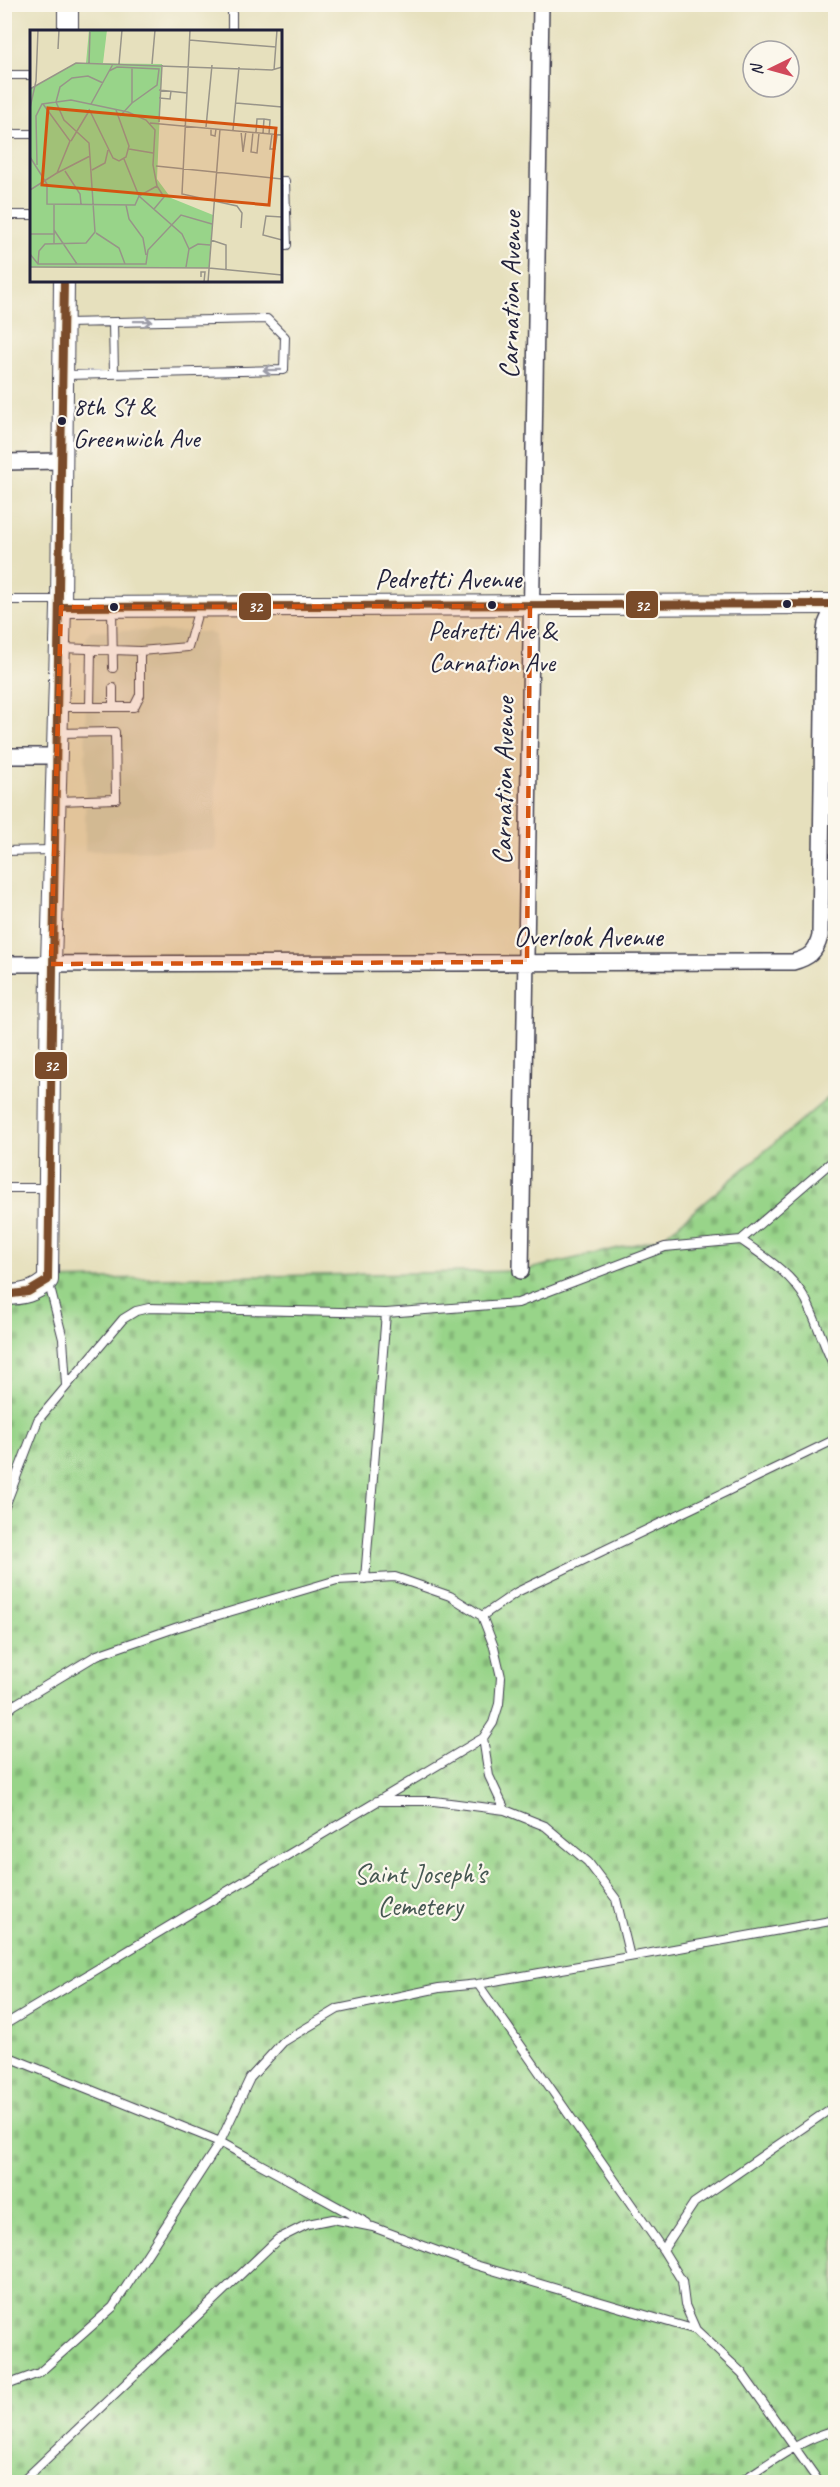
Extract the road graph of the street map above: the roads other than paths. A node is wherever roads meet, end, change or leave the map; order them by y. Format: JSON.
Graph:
{"nodes":[{"id":1,"x":68,"y":4,"type":"edge"},
{"id":2,"x":232,"y":4,"type":"edge"},
{"id":3,"x":540,"y":4,"type":"edge"},
{"id":4,"x":68,"y":30,"type":"edge"},
{"id":5,"x":232,"y":30,"type":"edge"},
{"id":6,"x":4,"y":75,"type":"edge"},
{"id":7,"x":30,"y":75,"type":"edge"},
{"id":8,"x":4,"y":134,"type":"edge"},
{"id":9,"x":30,"y":134,"type":"edge"},
{"id":10,"x":282,"y":181,"type":"edge"},
{"id":11,"x":4,"y":214,"type":"edge"},
{"id":12,"x":30,"y":215,"type":"edge"},
{"id":13,"x":282,"y":244,"type":"edge"},
{"id":14,"x":64,"y":282,"type":"edge"},
{"id":15,"x":63,"y":323,"type":"junction"},
{"id":16,"x":113,"y":323,"type":"junction"},
{"id":17,"x":114,"y":374,"type":"junction"},
{"id":18,"x":63,"y":375,"type":"junction"},
{"id":19,"x":62,"y":461,"type":"junction"},
{"id":20,"x":4,"y":462,"type":"edge"},
{"id":21,"x":4,"y":600,"type":"edge"},
{"id":22,"x":834,"y":603,"type":"edge"},
{"id":23,"x":61,"y":604,"type":"junction"},
{"id":24,"x":530,"y":606,"type":"junction"},
{"id":25,"x":112,"y":607,"type":"junction"},
{"id":26,"x":199,"y":607,"type":"junction"},
{"id":27,"x":60,"y":648,"type":"junction"},
{"id":28,"x":91,"y":649,"type":"junction"},
{"id":29,"x":112,"y":650,"type":"junction"},
{"id":30,"x":140,"y":651,"type":"junction"},
{"id":31,"x":112,"y":668,"type":"dead end"},
{"id":32,"x":113,"y":688,"type":"dead end"},
{"id":33,"x":58,"y":707,"type":"junction"},
{"id":34,"x":90,"y":707,"type":"junction"},
{"id":35,"x":113,"y":707,"type":"junction"},
{"id":36,"x":58,"y":733,"type":"junction"},
{"id":37,"x":4,"y":756,"type":"edge"},
{"id":38,"x":58,"y":756,"type":"junction"},
{"id":39,"x":56,"y":801,"type":"junction"},
{"id":40,"x":54,"y":850,"type":"junction"},
{"id":41,"x":4,"y":851,"type":"edge"},
{"id":42,"x":526,"y":962,"type":"junction"},
{"id":43,"x":4,"y":964,"type":"edge"},
{"id":44,"x":51,"y":964,"type":"junction"},
{"id":45,"x":836,"y":1158,"type":"edge"},
{"id":46,"x":4,"y":1188,"type":"edge"},
{"id":47,"x":49,"y":1188,"type":"junction"},
{"id":48,"x":741,"y":1240,"type":"junction"},
{"id":49,"x":521,"y":1271,"type":"dead end"},
{"id":50,"x":48,"y":1280,"type":"junction"},
{"id":51,"x":4,"y":1295,"type":"edge"},
{"id":52,"x":386,"y":1313,"type":"junction"},
{"id":53,"x":836,"y":1370,"type":"edge"},
{"id":54,"x":66,"y":1385,"type":"junction"},
{"id":55,"x":836,"y":1439,"type":"edge"},
{"id":56,"x":4,"y":1509,"type":"edge"},
{"id":57,"x":365,"y":1579,"type":"junction"},
{"id":58,"x":482,"y":1616,"type":"junction"},
{"id":59,"x":4,"y":1703,"type":"edge"},
{"id":60,"x":14,"y":1705,"type":"junction"},
{"id":61,"x":4,"y":1714,"type":"edge"},
{"id":62,"x":483,"y":1738,"type":"junction"},
{"id":63,"x":375,"y":1801,"type":"junction"},
{"id":64,"x":505,"y":1810,"type":"junction"},
{"id":65,"x":836,"y":1920,"type":"edge"},
{"id":66,"x":630,"y":1957,"type":"junction"},
{"id":67,"x":478,"y":1984,"type":"junction"},
{"id":68,"x":4,"y":2025,"type":"edge"},
{"id":69,"x":4,"y":2055,"type":"edge"},
{"id":70,"x":836,"y":2104,"type":"edge"},
{"id":71,"x":220,"y":2142,"type":"junction"},
{"id":72,"x":373,"y":2227,"type":"junction"},
{"id":73,"x":663,"y":2250,"type":"junction"},
{"id":74,"x":696,"y":2330,"type":"junction"},
{"id":75,"x":4,"y":2386,"type":"edge"},
{"id":76,"x":836,"y":2431,"type":"edge"},
{"id":77,"x":795,"y":2448,"type":"junction"},
{"id":78,"x":22,"y":2482,"type":"edge"},
{"id":79,"x":740,"y":2482,"type":"edge"},
{"id":80,"x":819,"y":2482,"type":"edge"}],
"edges":[{"from":1,"to":4,"type":"street"},
{"from":2,"to":5,"type":"lane"},
{"from":3,"to":24,"type":"street","name":"Carnation Avenue"},
{"from":6,"to":7,"type":"lane"},
{"from":8,"to":9,"type":"lane"},
{"from":10,"to":13,"type":"lane"},
{"from":11,"to":12,"type":"lane"},
{"from":14,"to":15,"type":"street"},
{"from":15,"to":16,"type":"lane"},
{"from":15,"to":18,"type":"street"},
{"from":16,"to":17,"type":"lane"},
{"from":16,"to":17,"type":"lane","one_way":true},
{"from":17,"to":18,"type":"lane"},
{"from":18,"to":19,"type":"street"},
{"from":19,"to":20,"type":"street"},
{"from":19,"to":23,"type":"street"},
{"from":21,"to":23,"type":"lane"},
{"from":22,"to":24,"type":"street","name":"Pedretti Avenue"},
{"from":22,"to":42,"type":"street","name":"Overlook Avenue"},
{"from":23,"to":25,"type":"street","name":"Pedretti Avenue"},
{"from":23,"to":27,"type":"street"},
{"from":24,"to":26,"type":"street","name":"Pedretti Avenue"},
{"from":24,"to":42,"type":"street","name":"Carnation Avenue"},
{"from":25,"to":26,"type":"street","name":"Pedretti Avenue"},
{"from":25,"to":29,"type":"lane"},
{"from":26,"to":30,"type":"lane"},
{"from":27,"to":28,"type":"lane"},
{"from":27,"to":33,"type":"street"},
{"from":28,"to":29,"type":"lane"},
{"from":28,"to":34,"type":"lane"},
{"from":29,"to":30,"type":"lane"},
{"from":29,"to":31,"type":"lane"},
{"from":30,"to":35,"type":"lane"},
{"from":32,"to":35,"type":"lane"},
{"from":33,"to":34,"type":"lane"},
{"from":33,"to":36,"type":"street"},
{"from":34,"to":35,"type":"lane"},
{"from":36,"to":38,"type":"street"},
{"from":36,"to":39,"type":"lane"},
{"from":37,"to":38,"type":"street"},
{"from":38,"to":39,"type":"street"},
{"from":39,"to":40,"type":"street"},
{"from":40,"to":41,"type":"lane"},
{"from":40,"to":44,"type":"street"},
{"from":42,"to":44,"type":"street","name":"Overlook Avenue"},
{"from":42,"to":49,"type":"street","name":"Carnation Avenue"},
{"from":43,"to":44,"type":"street","name":"Overlook Avenue"},
{"from":44,"to":47,"type":"street"},
{"from":45,"to":48,"type":"lane"},
{"from":46,"to":47,"type":"lane"},
{"from":47,"to":50,"type":"street"},
{"from":48,"to":52,"type":"lane"},
{"from":48,"to":53,"type":"lane"},
{"from":50,"to":51,"type":"street"},
{"from":50,"to":54,"type":"lane"},
{"from":52,"to":54,"type":"lane"},
{"from":52,"to":57,"type":"lane"},
{"from":54,"to":56,"type":"lane"},
{"from":55,"to":58,"type":"lane"},
{"from":57,"to":58,"type":"lane"},
{"from":57,"to":60,"type":"lane"},
{"from":58,"to":62,"type":"lane"},
{"from":59,"to":60,"type":"lane"},
{"from":60,"to":61,"type":"lane"},
{"from":62,"to":63,"type":"lane"},
{"from":62,"to":64,"type":"lane"},
{"from":63,"to":64,"type":"lane"},
{"from":63,"to":68,"type":"lane"},
{"from":64,"to":66,"type":"lane"},
{"from":65,"to":66,"type":"lane"},
{"from":66,"to":67,"type":"lane"},
{"from":67,"to":71,"type":"lane"},
{"from":67,"to":73,"type":"lane"},
{"from":69,"to":71,"type":"lane"},
{"from":70,"to":73,"type":"lane"},
{"from":71,"to":72,"type":"lane"},
{"from":71,"to":75,"type":"lane"},
{"from":72,"to":74,"type":"lane"},
{"from":72,"to":78,"type":"lane"},
{"from":73,"to":74,"type":"lane"},
{"from":74,"to":77,"type":"lane"},
{"from":76,"to":77,"type":"lane"},
{"from":77,"to":79,"type":"lane"},
{"from":77,"to":80,"type":"lane"}]}
